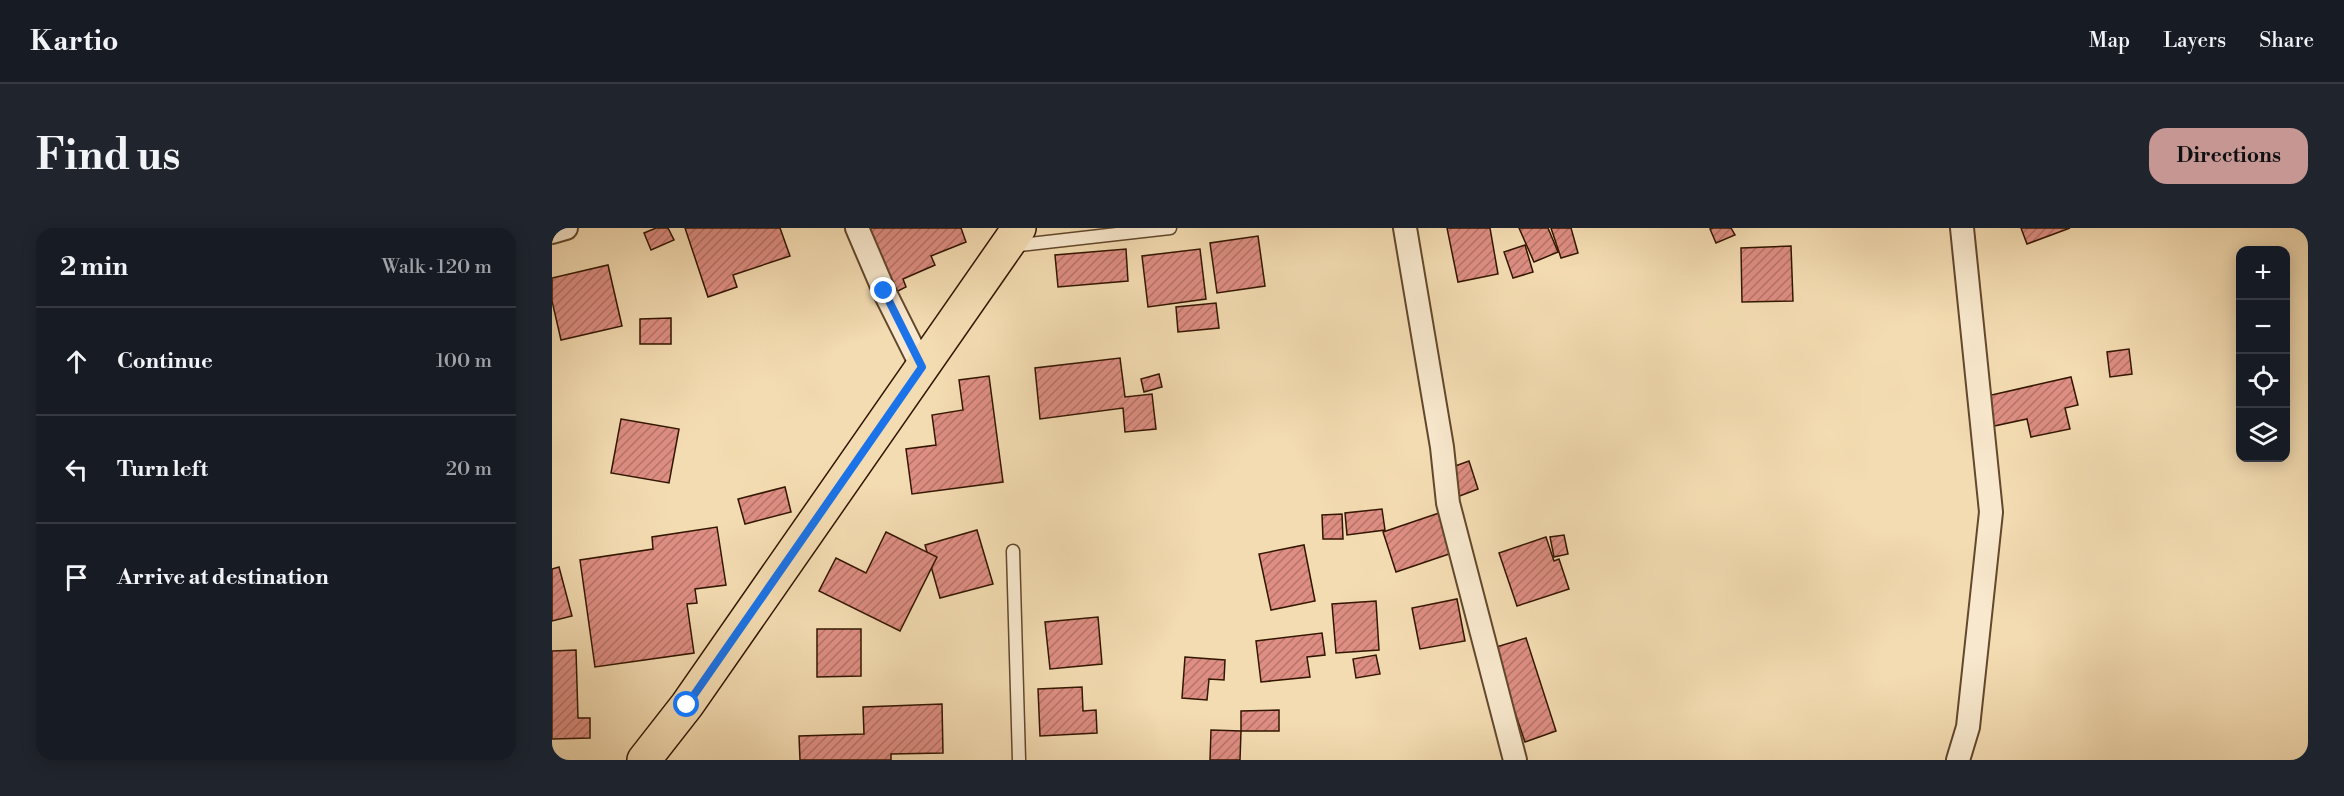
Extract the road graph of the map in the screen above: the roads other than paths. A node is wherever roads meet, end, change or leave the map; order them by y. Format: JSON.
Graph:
{"nodes":[{"id":1,"x":566,"y":228,"type":"edge"},
{"id":2,"x":857,"y":228,"type":"edge"},
{"id":3,"x":1170,"y":228,"type":"edge"},
{"id":4,"x":1405,"y":228,"type":"edge"},
{"id":5,"x":1962,"y":228,"type":"edge"},
{"id":6,"x":552,"y":232,"type":"edge"},
{"id":7,"x":1013,"y":237,"type":"edge"},
{"id":8,"x":922,"y":367,"type":"junction"},
{"id":9,"x":1013,"y":551,"type":"dead end"},
{"id":10,"x":644,"y":760,"type":"edge"},
{"id":11,"x":1019,"y":760,"type":"edge"},
{"id":12,"x":1515,"y":760,"type":"edge"},
{"id":13,"x":1958,"y":760,"type":"edge"}],
"edges":[{"from":1,"to":6,"type":"street"},
{"from":2,"to":8,"type":"street"},
{"from":3,"to":7,"type":"lane"},
{"from":4,"to":12,"type":"street"},
{"from":5,"to":13,"type":"street"},
{"from":7,"to":8,"type":"main road"},
{"from":8,"to":10,"type":"main road"},
{"from":9,"to":11,"type":"lane"}]}
